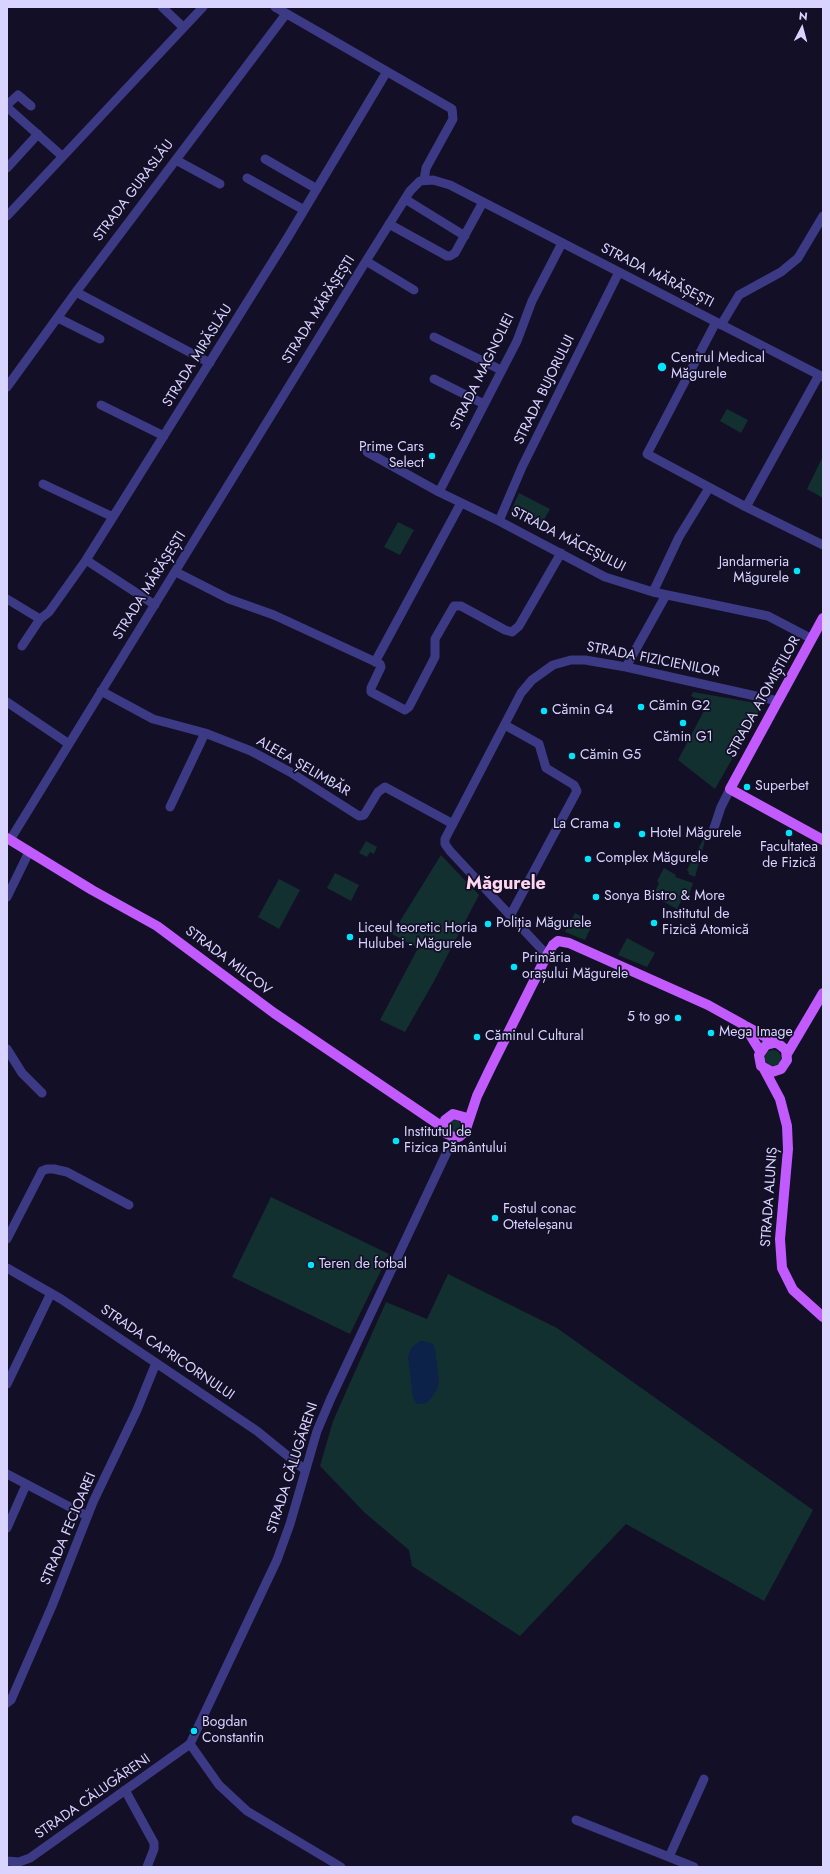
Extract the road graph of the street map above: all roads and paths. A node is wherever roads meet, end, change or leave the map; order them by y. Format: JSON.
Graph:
{"nodes":[{"id":1,"x":162,"y":7,"type":"edge"},
{"id":2,"x":203,"y":7,"type":"edge"},
{"id":3,"x":275,"y":7,"type":"edge"},
{"id":4,"x":286,"y":14,"type":"junction"},
{"id":5,"x":183,"y":27,"type":"junction"},
{"id":6,"x":386,"y":73,"type":"junction"},
{"id":7,"x":31,"y":106,"type":"dead end"},
{"id":8,"x":38,"y":134,"type":"junction"},
{"id":9,"x":62,"y":156,"type":"junction"},
{"id":10,"x":265,"y":159,"type":"dead end"},
{"id":11,"x":176,"y":160,"type":"junction"},
{"id":12,"x":7,"y":168,"type":"edge"},
{"id":13,"x":247,"y":178,"type":"dead end"},
{"id":14,"x":424,"y":180,"type":"junction"},
{"id":15,"x":220,"y":184,"type":"dead end"},
{"id":16,"x":317,"y":189,"type":"junction"},
{"id":17,"x":405,"y":199,"type":"junction"},
{"id":18,"x":483,"y":202,"type":"junction"},
{"id":19,"x":304,"y":210,"type":"junction"},
{"id":20,"x":7,"y":216,"type":"edge"},
{"id":21,"x":823,"y":216,"type":"edge"},
{"id":22,"x":389,"y":224,"type":"junction"},
{"id":23,"x":820,"y":228,"type":"edge"},
{"id":24,"x":465,"y":236,"type":"junction"},
{"id":25,"x":562,"y":243,"type":"junction"},
{"id":26,"x":366,"y":261,"type":"junction"},
{"id":27,"x":619,"y":272,"type":"junction"},
{"id":28,"x":414,"y":290,"type":"dead end"},
{"id":29,"x":76,"y":292,"type":"junction"},
{"id":30,"x":58,"y":318,"type":"junction"},
{"id":31,"x":718,"y":323,"type":"junction"},
{"id":32,"x":434,"y":337,"type":"dead end"},
{"id":33,"x":100,"y":339,"type":"dead end"},
{"id":34,"x":210,"y":362,"type":"junction"},
{"id":35,"x":501,"y":370,"type":"junction"},
{"id":36,"x":821,"y":376,"type":"edge"},
{"id":37,"x":434,"y":379,"type":"dead end"},
{"id":38,"x":7,"y":387,"type":"edge"},
{"id":39,"x":484,"y":404,"type":"junction"},
{"id":40,"x":101,"y":406,"type":"dead end"},
{"id":41,"x":164,"y":436,"type":"junction"},
{"id":42,"x":367,"y":452,"type":"dead end"},
{"id":43,"x":43,"y":484,"type":"dead end"},
{"id":44,"x":709,"y":488,"type":"junction"},
{"id":45,"x":439,"y":492,"type":"junction"},
{"id":46,"x":461,"y":503,"type":"junction"},
{"id":47,"x":746,"y":507,"type":"junction"},
{"id":48,"x":113,"y":517,"type":"junction"},
{"id":49,"x":499,"y":521,"type":"junction"},
{"id":50,"x":823,"y":545,"type":"edge"},
{"id":51,"x":561,"y":553,"type":"junction"},
{"id":52,"x":86,"y":560,"type":"junction"},
{"id":53,"x":176,"y":572,"type":"junction"},
{"id":54,"x":653,"y":592,"type":"junction"},
{"id":55,"x":666,"y":595,"type":"junction"},
{"id":56,"x":7,"y":599,"type":"edge"},
{"id":57,"x":155,"y":605,"type":"junction"},
{"id":58,"x":823,"y":618,"type":"edge"},
{"id":59,"x":40,"y":620,"type":"junction"},
{"id":60,"x":812,"y":639,"type":"junction"},
{"id":61,"x":22,"y":646,"type":"dead end"},
{"id":62,"x":375,"y":662,"type":"junction"},
{"id":63,"x":626,"y":666,"type":"junction"},
{"id":64,"x":102,"y":691,"type":"junction"},
{"id":65,"x":778,"y":701,"type":"junction"},
{"id":66,"x":7,"y":702,"type":"edge"},
{"id":67,"x":505,"y":725,"type":"junction"},
{"id":68,"x":205,"y":733,"type":"junction"},
{"id":69,"x":69,"y":744,"type":"junction"},
{"id":70,"x":730,"y":789,"type":"junction"},
{"id":71,"x":170,"y":807,"type":"dead end"},
{"id":72,"x":453,"y":824,"type":"junction"},
{"id":73,"x":713,"y":831,"type":"dead end"},
{"id":74,"x":9,"y":839,"type":"edge"},
{"id":75,"x":823,"y":840,"type":"edge"},
{"id":76,"x":29,"y":852,"type":"junction"},
{"id":77,"x":7,"y":897,"type":"edge"},
{"id":78,"x":510,"y":916,"type":"junction"},
{"id":79,"x":547,"y":955,"type":"junction"},
{"id":80,"x":823,"y":994,"type":"edge"},
{"id":81,"x":743,"y":1023,"type":"junction"},
{"id":82,"x":781,"y":1048,"type":"junction"},
{"id":83,"x":7,"y":1049,"type":"edge"},
{"id":84,"x":760,"y":1051,"type":"junction"},
{"id":85,"x":783,"y":1067,"type":"junction"},
{"id":86,"x":764,"y":1068,"type":"junction"},
{"id":87,"x":42,"y":1093,"type":"dead end"},
{"id":88,"x":777,"y":1093,"type":"junction"},
{"id":89,"x":477,"y":1096,"type":"junction"},
{"id":90,"x":456,"y":1114,"type":"junction"},
{"id":91,"x":427,"y":1116,"type":"junction"},
{"id":92,"x":446,"y":1118,"type":"junction"},
{"id":93,"x":467,"y":1124,"type":"junction"},
{"id":94,"x":444,"y":1128,"type":"junction"},
{"id":95,"x":454,"y":1137,"type":"junction"},
{"id":96,"x":129,"y":1205,"type":"dead end"},
{"id":97,"x":7,"y":1239,"type":"edge"},
{"id":98,"x":7,"y":1268,"type":"edge"},
{"id":99,"x":51,"y":1293,"type":"junction"},
{"id":100,"x":823,"y":1316,"type":"edge"},
{"id":101,"x":156,"y":1364,"type":"junction"},
{"id":102,"x":7,"y":1384,"type":"edge"},
{"id":103,"x":305,"y":1470,"type":"junction"},
{"id":104,"x":7,"y":1474,"type":"edge"},
{"id":105,"x":26,"y":1485,"type":"junction"},
{"id":106,"x":87,"y":1516,"type":"junction"},
{"id":107,"x":7,"y":1528,"type":"edge"},
{"id":108,"x":7,"y":1703,"type":"edge"},
{"id":109,"x":190,"y":1744,"type":"junction"},
{"id":110,"x":704,"y":1779,"type":"dead end"},
{"id":111,"x":125,"y":1790,"type":"junction"},
{"id":112,"x":576,"y":1820,"type":"dead end"},
{"id":113,"x":670,"y":1857,"type":"junction"},
{"id":114,"x":7,"y":1861,"type":"edge"},
{"id":115,"x":20,"y":1865,"type":"edge"},
{"id":116,"x":147,"y":1867,"type":"edge"},
{"id":117,"x":342,"y":1867,"type":"edge"},
{"id":118,"x":694,"y":1867,"type":"edge"}],
"edges":[{"from":1,"to":5,"type":"street"},
{"from":2,"to":5,"type":"street"},
{"from":3,"to":4,"type":"street"},
{"from":4,"to":6,"type":"street"},
{"from":4,"to":11,"type":"street","name":"STRADA GURASLĂU"},
{"from":5,"to":9,"type":"street"},
{"from":6,"to":14,"type":"street"},
{"from":6,"to":16,"type":"street","name":"STRADA MIRĂSLĂU"},
{"from":7,"to":8,"type":"street"},
{"from":8,"to":9,"type":"street"},
{"from":8,"to":12,"type":"street"},
{"from":9,"to":20,"type":"street"},
{"from":10,"to":16,"type":"street"},
{"from":11,"to":15,"type":"street"},
{"from":11,"to":29,"type":"street","name":"STRADA GURASLĂU"},
{"from":13,"to":19,"type":"street"},
{"from":14,"to":17,"type":"street","name":"STRADA MĂRĂȘEȘTI"},
{"from":14,"to":18,"type":"street","name":"STRADA MĂRĂȘEȘTI"},
{"from":16,"to":19,"type":"street","name":"STRADA MIRĂSLĂU"},
{"from":17,"to":22,"type":"street","name":"STRADA MĂRĂȘEȘTI"},
{"from":17,"to":24,"type":"street"},
{"from":18,"to":24,"type":"street"},
{"from":18,"to":25,"type":"street","name":"STRADA MĂRĂȘEȘTI"},
{"from":19,"to":34,"type":"street","name":"STRADA MIRĂSLĂU"},
{"from":21,"to":23,"type":"street"},
{"from":22,"to":24,"type":"street"},
{"from":22,"to":26,"type":"street","name":"STRADA MĂRĂȘEȘTI"},
{"from":23,"to":31,"type":"street"},
{"from":25,"to":27,"type":"street","name":"STRADA MĂRĂȘEȘTI"},
{"from":25,"to":35,"type":"street","name":"STRADA MAGNOLIEI"},
{"from":26,"to":28,"type":"street"},
{"from":26,"to":53,"type":"street","name":"STRADA MĂRĂȘEȘTI"},
{"from":27,"to":31,"type":"street","name":"STRADA MĂRĂȘEȘTI"},
{"from":27,"to":49,"type":"street","name":"STRADA BUJORULUI"},
{"from":29,"to":30,"type":"street","name":"STRADA GURASLĂU"},
{"from":29,"to":34,"type":"street"},
{"from":30,"to":33,"type":"street"},
{"from":30,"to":38,"type":"street","name":"STRADA GURASLĂU"},
{"from":31,"to":36,"type":"street","name":"STRADA MĂRĂȘEȘTI"},
{"from":31,"to":44,"type":"street"},
{"from":32,"to":35,"type":"street"},
{"from":34,"to":41,"type":"street","name":"STRADA MIRĂSLĂU"},
{"from":35,"to":39,"type":"street","name":"STRADA MAGNOLIEI"},
{"from":36,"to":47,"type":"street"},
{"from":37,"to":39,"type":"street"},
{"from":39,"to":45,"type":"street","name":"STRADA MAGNOLIEI"},
{"from":40,"to":41,"type":"street"},
{"from":41,"to":48,"type":"street","name":"STRADA MIRĂSLĂU"},
{"from":42,"to":45,"type":"street","name":"STRADA MĂCEȘULUI"},
{"from":43,"to":48,"type":"street"},
{"from":44,"to":47,"type":"street"},
{"from":44,"to":54,"type":"street"},
{"from":45,"to":46,"type":"street","name":"STRADA MĂCEȘULUI"},
{"from":46,"to":49,"type":"street","name":"STRADA MĂCEȘULUI"},
{"from":46,"to":62,"type":"street"},
{"from":47,"to":50,"type":"street"},
{"from":48,"to":52,"type":"street","name":"STRADA MIRĂSLĂU"},
{"from":49,"to":51,"type":"street","name":"STRADA MĂCEȘULUI"},
{"from":51,"to":54,"type":"street","name":"STRADA MĂCEȘULUI"},
{"from":51,"to":62,"type":"street"},
{"from":52,"to":57,"type":"street"},
{"from":52,"to":59,"type":"street","name":"STRADA MIRĂSLĂU"},
{"from":53,"to":57,"type":"street","name":"STRADA MĂRĂȘEȘTI"},
{"from":53,"to":62,"type":"street"},
{"from":54,"to":55,"type":"street","name":"STRADA MĂCEȘULUI"},
{"from":55,"to":60,"type":"street","name":"STRADA MĂCEȘULUI"},
{"from":55,"to":63,"type":"street"},
{"from":56,"to":59,"type":"street"},
{"from":57,"to":64,"type":"street","name":"STRADA MĂRĂȘEȘTI"},
{"from":58,"to":60,"type":"main road","name":"STRADA ATOMIȘTILOR"},
{"from":59,"to":61,"type":"street","name":"STRADA MIRĂSLĂU"},
{"from":60,"to":65,"type":"main road","name":"STRADA ATOMIȘTILOR"},
{"from":63,"to":65,"type":"street","name":"STRADA FIZICIENILOR"},
{"from":63,"to":67,"type":"street","name":"STRADA FIZICIENILOR"},
{"from":64,"to":68,"type":"street","name":"ALEEA ȘELIMBĂR"},
{"from":64,"to":69,"type":"street","name":"STRADA MĂRĂȘEȘTI"},
{"from":65,"to":70,"type":"main road","name":"STRADA ATOMIȘTILOR"},
{"from":66,"to":69,"type":"street"},
{"from":67,"to":72,"type":"street","name":"STRADA FIZICIENILOR"},
{"from":67,"to":78,"type":"street"},
{"from":68,"to":71,"type":"street"},
{"from":68,"to":72,"type":"street","name":"ALEEA ȘELIMBĂR"},
{"from":69,"to":74,"type":"street","name":"STRADA MĂRĂȘEȘTI"},
{"from":70,"to":73,"type":"street","name":"STRADA ATOMIȘTILOR"},
{"from":70,"to":75,"type":"main road"},
{"from":72,"to":78,"type":"street","name":"STRADA FIZICIENILOR"},
{"from":74,"to":76,"type":"main road","name":"STRADA MILCOV"},
{"from":76,"to":77,"type":"street"},
{"from":76,"to":91,"type":"main road","name":"STRADA MILCOV"},
{"from":78,"to":79,"type":"street","name":"STRADA FIZICIENILOR"},
{"from":79,"to":81,"type":"main road"},
{"from":79,"to":89,"type":"main road"},
{"from":80,"to":82,"type":"main road"},
{"from":81,"to":82,"type":"main road"},
{"from":81,"to":84,"type":"main road"},
{"from":82,"to":84,"type":"main road"},
{"from":82,"to":85,"type":"main road"},
{"from":83,"to":87,"type":"street"},
{"from":84,"to":86,"type":"main road"},
{"from":85,"to":86,"type":"main road"},
{"from":85,"to":88,"type":"main road"},
{"from":86,"to":88,"type":"main road","name":"STRADA ALUNIȘ"},
{"from":88,"to":100,"type":"main road","name":"STRADA ALUNIȘ"},
{"from":89,"to":90,"type":"main road"},
{"from":89,"to":93,"type":"main road"},
{"from":90,"to":92,"type":"main road"},
{"from":90,"to":93,"type":"main road"},
{"from":91,"to":92,"type":"main road","name":"STRADA MILCOV"},
{"from":91,"to":94,"type":"main road","name":"STRADA MILCOV"},
{"from":92,"to":94,"type":"main road"},
{"from":93,"to":95,"type":"main road"},
{"from":94,"to":95,"type":"main road"},
{"from":95,"to":103,"type":"street","name":"STRADA CĂLUGĂRENI"},
{"from":96,"to":97,"type":"street"},
{"from":98,"to":99,"type":"street","name":"STRADA CAPRICORNULUI"},
{"from":99,"to":101,"type":"street","name":"STRADA CAPRICORNULUI"},
{"from":99,"to":102,"type":"street"},
{"from":101,"to":103,"type":"street","name":"STRADA CAPRICORNULUI"},
{"from":101,"to":106,"type":"street","name":"STRADA FECIOAREI"},
{"from":103,"to":109,"type":"street","name":"STRADA CĂLUGĂRENI"},
{"from":104,"to":105,"type":"street"},
{"from":105,"to":106,"type":"street"},
{"from":105,"to":107,"type":"street"},
{"from":106,"to":108,"type":"street","name":"STRADA FECIOAREI"},
{"from":109,"to":111,"type":"street","name":"STRADA CĂLUGĂRENI"},
{"from":109,"to":117,"type":"street"},
{"from":110,"to":113,"type":"street"},
{"from":111,"to":115,"type":"street","name":"STRADA CĂLUGĂRENI"},
{"from":111,"to":116,"type":"street"},
{"from":112,"to":113,"type":"street"},
{"from":113,"to":118,"type":"street"},
{"from":114,"to":115,"type":"street","name":"STRADA CĂLUGĂRENI"}]}
